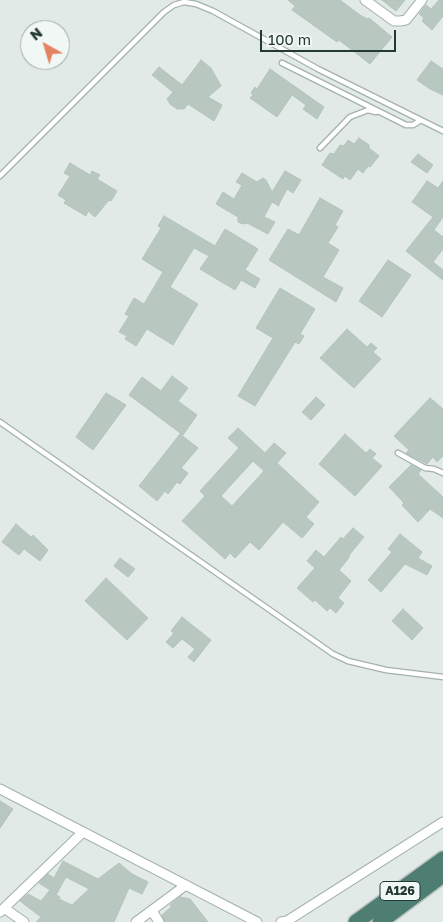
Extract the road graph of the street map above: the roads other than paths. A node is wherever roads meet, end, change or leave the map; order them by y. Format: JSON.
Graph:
{"nodes":[{"id":1,"x":365,"y":0,"type":"edge"},
{"id":2,"x":422,"y":0,"type":"edge"},
{"id":3,"x":173,"y":2,"type":"edge"},
{"id":4,"x":282,"y":63,"type":"dead end"},
{"id":5,"x":382,"y":113,"type":"junction"},
{"id":6,"x":421,"y":120,"type":"junction"},
{"id":7,"x":443,"y":131,"type":"edge"},
{"id":8,"x":320,"y":148,"type":"dead end"},
{"id":9,"x":0,"y":176,"type":"edge"},
{"id":10,"x":0,"y":422,"type":"edge"},
{"id":11,"x":398,"y":453,"type":"dead end"},
{"id":12,"x":443,"y":473,"type":"edge"},
{"id":13,"x":443,"y":678,"type":"edge"},
{"id":14,"x":0,"y":789,"type":"edge"},
{"id":15,"x":443,"y":822,"type":"edge"},
{"id":16,"x":83,"y":832,"type":"junction"},
{"id":17,"x":443,"y":859,"type":"edge"},
{"id":18,"x":443,"y":875,"type":"edge"},
{"id":19,"x":186,"y":885,"type":"junction"},
{"id":20,"x":2,"y":910,"type":"edge"},
{"id":21,"x":152,"y":911,"type":"junction"},
{"id":22,"x":24,"y":922,"type":"edge"},
{"id":23,"x":136,"y":922,"type":"edge"},
{"id":24,"x":159,"y":922,"type":"edge"},
{"id":25,"x":258,"y":922,"type":"edge"},
{"id":26,"x":281,"y":922,"type":"edge"},
{"id":27,"x":356,"y":922,"type":"edge"},
{"id":28,"x":380,"y":922,"type":"edge"}],
"edges":[{"from":1,"to":2,"type":"street"},
{"from":3,"to":6,"type":"lane"},
{"from":3,"to":9,"type":"lane"},
{"from":4,"to":5,"type":"lane"},
{"from":5,"to":6,"type":"lane"},
{"from":5,"to":8,"type":"lane"},
{"from":6,"to":7,"type":"lane"},
{"from":10,"to":13,"type":"lane"},
{"from":11,"to":12,"type":"lane"},
{"from":14,"to":16,"type":"street"},
{"from":15,"to":26,"type":"street"},
{"from":16,"to":19,"type":"street"},
{"from":16,"to":20,"type":"street"},
{"from":17,"to":27,"type":"highway","number":"A126"},
{"from":18,"to":28,"type":"highway","number":"A126"},
{"from":19,"to":21,"type":"street"},
{"from":19,"to":25,"type":"street"},
{"from":20,"to":22,"type":"street"},
{"from":21,"to":23,"type":"street"},
{"from":21,"to":24,"type":"street"}]}
